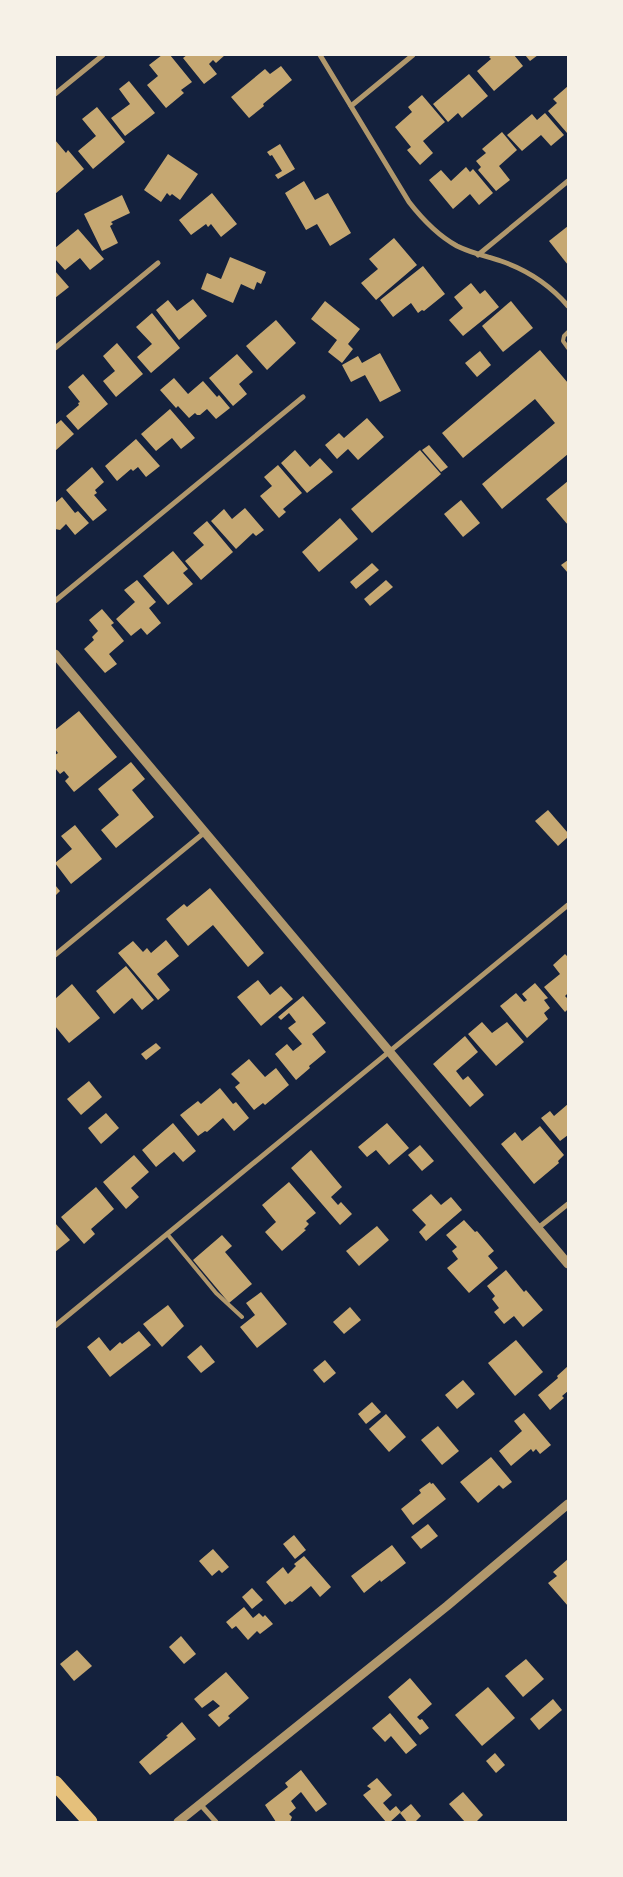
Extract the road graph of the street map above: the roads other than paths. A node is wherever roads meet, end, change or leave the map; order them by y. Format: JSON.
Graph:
{"nodes":[{"id":1,"x":103,"y":55,"type":"edge"},
{"id":2,"x":320,"y":55,"type":"edge"},
{"id":3,"x":413,"y":55,"type":"edge"},
{"id":4,"x":55,"y":94,"type":"edge"},
{"id":5,"x":351,"y":106,"type":"junction"},
{"id":6,"x":568,"y":181,"type":"edge"},
{"id":7,"x":478,"y":255,"type":"junction"},
{"id":8,"x":158,"y":263,"type":"dead end"},
{"id":9,"x":568,"y":306,"type":"edge"},
{"id":10,"x":568,"y":332,"type":"edge"},
{"id":11,"x":55,"y":348,"type":"edge"},
{"id":12,"x":568,"y":348,"type":"edge"},
{"id":13,"x":303,"y":397,"type":"dead end"},
{"id":14,"x":55,"y":601,"type":"edge"},
{"id":15,"x":55,"y":654,"type":"edge"},
{"id":16,"x":204,"y":832,"type":"junction"},
{"id":17,"x":568,"y":905,"type":"edge"},
{"id":18,"x":55,"y":955,"type":"edge"},
{"id":19,"x":389,"y":1051,"type":"junction"},
{"id":20,"x":568,"y":1204,"type":"edge"},
{"id":21,"x":538,"y":1228,"type":"junction"},
{"id":22,"x":168,"y":1235,"type":"junction"},
{"id":23,"x":568,"y":1264,"type":"edge"},
{"id":24,"x":242,"y":1317,"type":"dead end"},
{"id":25,"x":55,"y":1326,"type":"edge"},
{"id":26,"x":568,"y":1504,"type":"edge"},
{"id":27,"x":55,"y":1783,"type":"edge"},
{"id":28,"x":200,"y":1804,"type":"junction"},
{"id":29,"x":90,"y":1822,"type":"edge"},
{"id":30,"x":178,"y":1822,"type":"edge"},
{"id":31,"x":216,"y":1822,"type":"edge"}],
"edges":[{"from":1,"to":4,"type":"street"},
{"from":2,"to":5,"type":"street"},
{"from":3,"to":5,"type":"street"},
{"from":5,"to":7,"type":"street"},
{"from":6,"to":7,"type":"street"},
{"from":7,"to":9,"type":"street"},
{"from":8,"to":11,"type":"street"},
{"from":10,"to":12,"type":"lane"},
{"from":13,"to":14,"type":"street"},
{"from":15,"to":16,"type":"street"},
{"from":16,"to":18,"type":"street"},
{"from":16,"to":19,"type":"street"},
{"from":17,"to":19,"type":"street"},
{"from":19,"to":21,"type":"street"},
{"from":19,"to":22,"type":"street"},
{"from":20,"to":21,"type":"street"},
{"from":21,"to":23,"type":"street"},
{"from":22,"to":24,"type":"lane"},
{"from":22,"to":25,"type":"street"},
{"from":26,"to":28,"type":"street"},
{"from":27,"to":29,"type":"highway"},
{"from":28,"to":30,"type":"street"},
{"from":28,"to":31,"type":"street"}]}
